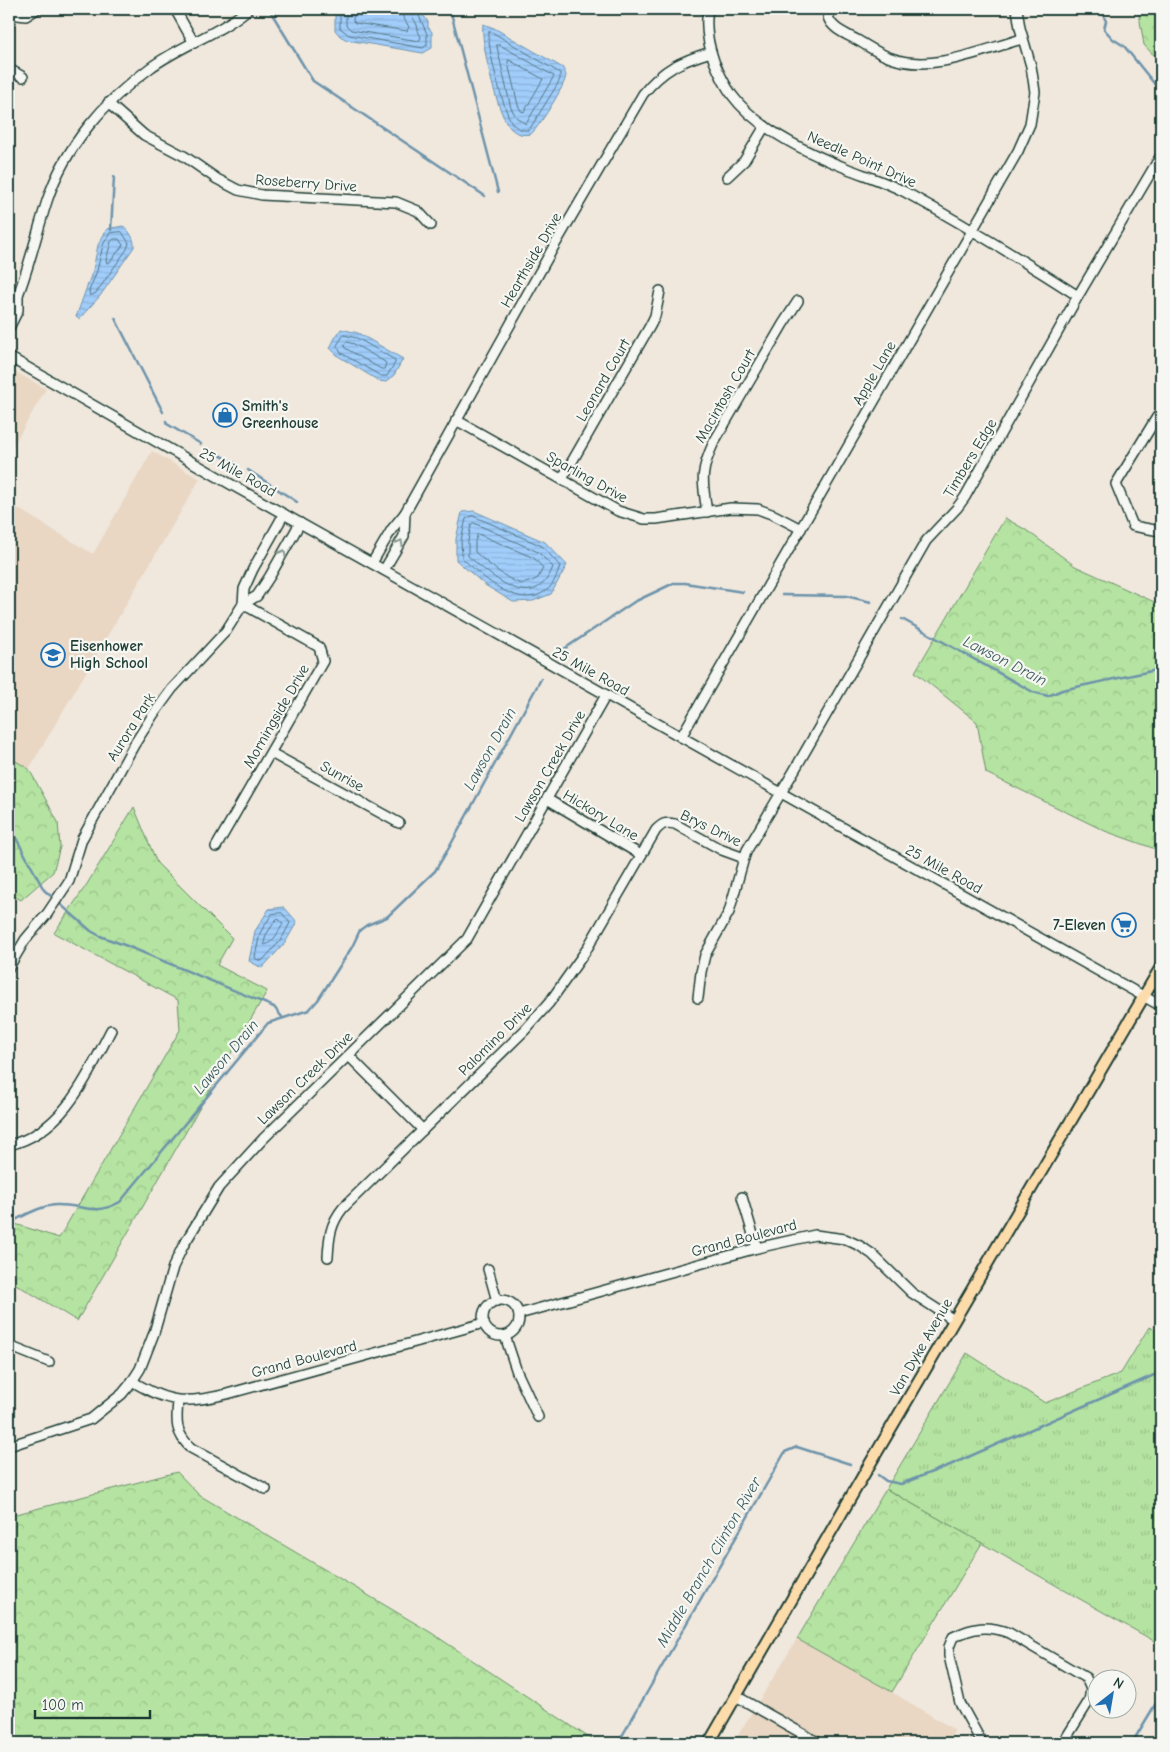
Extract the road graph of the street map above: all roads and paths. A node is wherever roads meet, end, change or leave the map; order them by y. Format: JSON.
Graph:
{"nodes":[{"id":1,"x":37,"y":9,"type":"edge"},
{"id":2,"x":175,"y":9,"type":"edge"},
{"id":3,"x":248,"y":9,"type":"edge"},
{"id":4,"x":708,"y":9,"type":"edge"},
{"id":5,"x":831,"y":9,"type":"edge"},
{"id":6,"x":1017,"y":9,"type":"edge"},
{"id":7,"x":11,"y":12,"type":"edge"},
{"id":8,"x":1022,"y":40,"type":"junction"},
{"id":9,"x":194,"y":43,"type":"junction"},
{"id":10,"x":711,"y":52,"type":"junction"},
{"id":11,"x":9,"y":69,"type":"edge"},
{"id":12,"x":23,"y":77,"type":"dead end"},
{"id":13,"x":108,"y":103,"type":"junction"},
{"id":14,"x":765,"y":126,"type":"junction"},
{"id":15,"x":1160,"y":157,"type":"dead end"},
{"id":16,"x":727,"y":177,"type":"dead end"},
{"id":17,"x":431,"y":225,"type":"dead end"},
{"id":18,"x":972,"y":230,"type":"junction"},
{"id":19,"x":660,"y":291,"type":"dead end"},
{"id":20,"x":18,"y":295,"type":"junction"},
{"id":21,"x":1078,"y":296,"type":"junction"},
{"id":22,"x":798,"y":302,"type":"dead end"},
{"id":23,"x":9,"y":304,"type":"edge"},
{"id":24,"x":9,"y":328,"type":"edge"},
{"id":25,"x":9,"y":357,"type":"edge"},
{"id":26,"x":1159,"y":415,"type":"edge"},
{"id":27,"x":456,"y":420,"type":"junction"},
{"id":28,"x":562,"y":480,"type":"junction"},
{"id":29,"x":706,"y":512,"type":"junction"},
{"id":30,"x":405,"y":513,"type":"junction"},
{"id":31,"x":284,"y":514,"type":"junction"},
{"id":32,"x":300,"y":523,"type":"junction"},
{"id":33,"x":801,"y":530,"type":"junction"},
{"id":34,"x":1161,"y":530,"type":"edge"},
{"id":35,"x":258,"y":560,"type":"junction"},
{"id":36,"x":372,"y":563,"type":"junction"},
{"id":37,"x":274,"y":568,"type":"junction"},
{"id":38,"x":384,"y":570,"type":"junction"},
{"id":39,"x":243,"y":604,"type":"junction"},
{"id":40,"x":606,"y":695,"type":"junction"},
{"id":41,"x":682,"y":737,"type":"junction"},
{"id":42,"x":271,"y":753,"type":"junction"},
{"id":43,"x":782,"y":794,"type":"junction"},
{"id":44,"x":547,"y":799,"type":"junction"},
{"id":45,"x":667,"y":822,"type":"joint"},
{"id":46,"x":399,"y":823,"type":"dead end"},
{"id":47,"x":216,"y":847,"type":"dead end"},
{"id":48,"x":641,"y":855,"type":"junction"},
{"id":49,"x":744,"y":858,"type":"junction"},
{"id":50,"x":9,"y":967,"type":"edge"},
{"id":51,"x":1161,"y":967,"type":"edge"},
{"id":52,"x":1144,"y":996,"type":"junction"},
{"id":53,"x":698,"y":998,"type":"dead end"},
{"id":54,"x":1161,"y":1006,"type":"edge"},
{"id":55,"x":111,"y":1030,"type":"dead end"},
{"id":56,"x":349,"y":1056,"type":"junction"},
{"id":57,"x":423,"y":1130,"type":"junction"},
{"id":58,"x":9,"y":1145,"type":"edge"},
{"id":59,"x":742,"y":1197,"type":"dead end"},
{"id":60,"x":757,"y":1248,"type":"junction"},
{"id":61,"x":328,"y":1257,"type":"dead end"},
{"id":62,"x":488,"y":1269,"type":"dead end"},
{"id":63,"x":498,"y":1300,"type":"junction"},
{"id":64,"x":519,"y":1314,"type":"junction"},
{"id":65,"x":954,"y":1320,"type":"junction"},
{"id":66,"x":484,"y":1323,"type":"junction"},
{"id":67,"x":505,"y":1336,"type":"junction"},
{"id":68,"x":9,"y":1346,"type":"edge"},
{"id":69,"x":49,"y":1362,"type":"dead end"},
{"id":70,"x":132,"y":1381,"type":"junction"},
{"id":71,"x":178,"y":1401,"type":"junction"},
{"id":72,"x":538,"y":1417,"type":"dead end"},
{"id":73,"x":9,"y":1446,"type":"edge"},
{"id":74,"x":266,"y":1488,"type":"dead end"},
{"id":75,"x":736,"y":1696,"type":"junction"},
{"id":76,"x":708,"y":1743,"type":"edge"},
{"id":77,"x":818,"y":1743,"type":"edge"},
{"id":78,"x":982,"y":1743,"type":"edge"},
{"id":79,"x":1063,"y":1743,"type":"edge"}],
"edges":[{"from":1,"to":7,"type":"street"},
{"from":2,"to":9,"type":"street"},
{"from":3,"to":9,"type":"street"},
{"from":4,"to":10,"type":"street","name":"Needle Point Drive"},
{"from":5,"to":8,"type":"street"},
{"from":6,"to":8,"type":"street","name":"Apple Lane"},
{"from":8,"to":18,"type":"street","name":"Apple Lane"},
{"from":9,"to":13,"type":"street"},
{"from":10,"to":14,"type":"street","name":"Needle Point Drive"},
{"from":10,"to":27,"type":"street","name":"Hearthside Drive"},
{"from":11,"to":12,"type":"street"},
{"from":13,"to":17,"type":"street","name":"Roseberry Drive"},
{"from":13,"to":20,"type":"street"},
{"from":14,"to":16,"type":"street"},
{"from":14,"to":18,"type":"street","name":"Needle Point Drive"},
{"from":15,"to":21,"type":"street","name":"Timbers Edge"},
{"from":18,"to":21,"type":"street","name":"Needle Point Drive"},
{"from":18,"to":33,"type":"street","name":"Apple Lane"},
{"from":19,"to":28,"type":"street","name":"Leonard Court"},
{"from":20,"to":23,"type":"street"},
{"from":20,"to":24,"type":"street"},
{"from":21,"to":43,"type":"street","name":"Timbers Edge"},
{"from":22,"to":29,"type":"street","name":"Macintosh Court"},
{"from":25,"to":31,"type":"street","name":"25 Mile Road"},
{"from":26,"to":34,"type":"street"},
{"from":27,"to":28,"type":"street","name":"Sparling Drive"},
{"from":27,"to":30,"type":"street","name":"Hearthside Drive"},
{"from":28,"to":29,"type":"street","name":"Sparling Drive"},
{"from":29,"to":33,"type":"street","name":"Sparling Drive"},
{"from":30,"to":36,"type":"street","name":"Hearthside Drive"},
{"from":38,"to":30,"type":"street","name":"Hearthside Drive","one_way":true},
{"from":31,"to":32,"type":"street","name":"25 Mile Road"},
{"from":31,"to":35,"type":"street","name":"Aurora Park"},
{"from":32,"to":36,"type":"street","name":"25 Mile Road"},
{"from":37,"to":32,"type":"street","name":"Aurora Park","one_way":true},
{"from":33,"to":41,"type":"street","name":"Apple Lane"},
{"from":35,"to":37,"type":"street"},
{"from":35,"to":39,"type":"street","name":"Aurora Park"},
{"from":36,"to":38,"type":"street","name":"25 Mile Road"},
{"from":37,"to":39,"type":"street","name":"Aurora Park"},
{"from":38,"to":40,"type":"street","name":"25 Mile Road"},
{"from":39,"to":42,"type":"street","name":"Morningside Drive"},
{"from":39,"to":50,"type":"street","name":"Aurora Park"},
{"from":40,"to":41,"type":"street","name":"25 Mile Road"},
{"from":40,"to":44,"type":"street","name":"Lawson Creek Drive"},
{"from":41,"to":43,"type":"street","name":"25 Mile Road"},
{"from":42,"to":46,"type":"street","name":"Sunrise"},
{"from":42,"to":47,"type":"street","name":"Morningside Drive"},
{"from":43,"to":49,"type":"street","name":"Timbers Edge"},
{"from":43,"to":52,"type":"street","name":"25 Mile Road"},
{"from":44,"to":48,"type":"street","name":"Hickory Lane"},
{"from":44,"to":56,"type":"street","name":"Lawson Creek Drive"},
{"from":45,"to":48,"type":"street","name":"Palomino Drive"},
{"from":45,"to":49,"type":"street","name":"Brys Drive"},
{"from":48,"to":57,"type":"street","name":"Palomino Drive"},
{"from":49,"to":53,"type":"street","name":"Timbers Edge"},
{"from":51,"to":52,"type":"main road","name":"Van Dyke Avenue"},
{"from":52,"to":54,"type":"street","name":"25 Mile Road"},
{"from":52,"to":65,"type":"main road","name":"Van Dyke Avenue"},
{"from":55,"to":58,"type":"street"},
{"from":56,"to":57,"type":"street"},
{"from":56,"to":70,"type":"street","name":"Lawson Creek Drive"},
{"from":57,"to":61,"type":"street","name":"Palomino Drive"},
{"from":59,"to":60,"type":"street"},
{"from":60,"to":64,"type":"street","name":"Grand Boulevard"},
{"from":60,"to":65,"type":"street","name":"Grand Boulevard"},
{"from":62,"to":63,"type":"street"},
{"from":63,"to":64,"type":"street"},
{"from":63,"to":66,"type":"street"},
{"from":64,"to":67,"type":"street"},
{"from":65,"to":75,"type":"main road","name":"Van Dyke Avenue"},
{"from":66,"to":67,"type":"street"},
{"from":66,"to":71,"type":"street","name":"Grand Boulevard"},
{"from":67,"to":72,"type":"street"},
{"from":68,"to":69,"type":"street"},
{"from":70,"to":71,"type":"street","name":"Grand Boulevard"},
{"from":70,"to":73,"type":"street","name":"Lawson Creek Drive"},
{"from":71,"to":74,"type":"street"},
{"from":75,"to":76,"type":"main road","name":"Van Dyke Avenue"},
{"from":75,"to":77,"type":"street"},
{"from":78,"to":79,"type":"street"}]}
